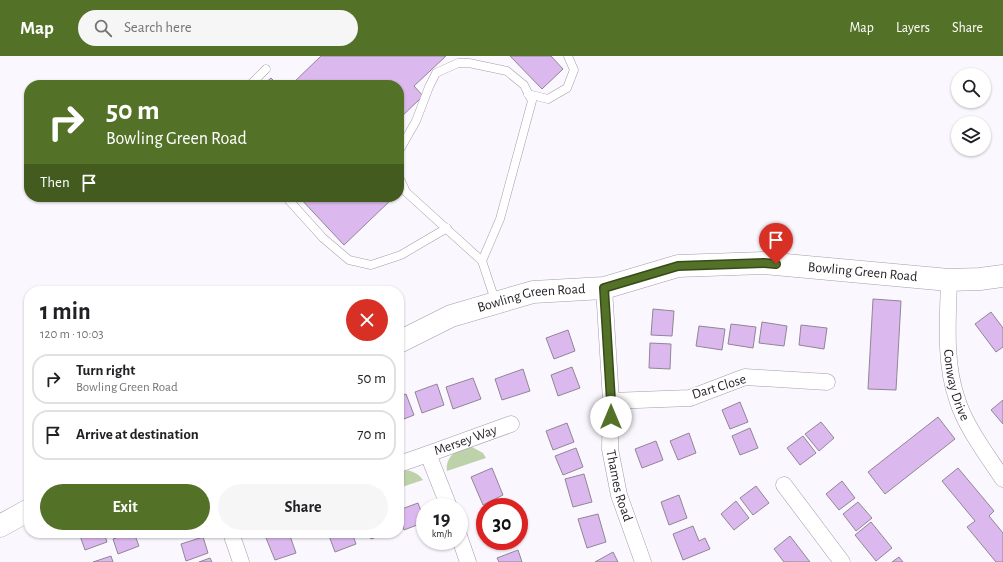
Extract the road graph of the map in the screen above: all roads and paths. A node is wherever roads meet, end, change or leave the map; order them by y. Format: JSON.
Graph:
{"nodes":[{"id":1,"x":568,"y":56,"type":"edge"},
{"id":2,"x":266,"y":69,"type":"dead end"},
{"id":3,"x":255,"y":80,"type":"edge"},
{"id":4,"x":528,"y":94,"type":"junction"},
{"id":5,"x":404,"y":142,"type":"edge"},
{"id":6,"x":404,"y":188,"type":"edge"},
{"id":7,"x":291,"y":202,"type":"edge"},
{"id":8,"x":447,"y":228,"type":"junction"},
{"id":9,"x":482,"y":261,"type":"junction"},
{"id":10,"x":1003,"y":276,"type":"edge"},
{"id":11,"x":949,"y":280,"type":"junction"},
{"id":12,"x":604,"y":288,"type":"junction"},
{"id":13,"x":496,"y":303,"type":"junction"},
{"id":14,"x":404,"y":340,"type":"edge"},
{"id":15,"x":828,"y":382,"type":"dead end"},
{"id":16,"x":611,"y":401,"type":"junction"},
{"id":17,"x":511,"y":424,"type":"dead end"},
{"id":18,"x":428,"y":454,"type":"junction"},
{"id":19,"x":404,"y":462,"type":"edge"},
{"id":20,"x":1001,"y":470,"type":"edge"},
{"id":21,"x":784,"y":485,"type":"dead end"},
{"id":22,"x":445,"y":498,"type":"edge"},
{"id":23,"x":24,"y":513,"type":"edge"},
{"id":24,"x":0,"y":526,"type":"edge"},
{"id":25,"x":232,"y":538,"type":"edge"},
{"id":26,"x":464,"y":550,"type":"edge"},
{"id":27,"x":240,"y":562,"type":"edge"},
{"id":28,"x":468,"y":562,"type":"edge"},
{"id":29,"x":642,"y":562,"type":"edge"},
{"id":30,"x":842,"y":562,"type":"edge"}],
"edges":[{"from":1,"to":4,"type":"lane"},
{"from":2,"to":3,"type":"lane"},
{"from":4,"to":5,"type":"lane"},
{"from":4,"to":9,"type":"lane"},
{"from":6,"to":8,"type":"lane"},
{"from":7,"to":8,"type":"lane"},
{"from":8,"to":9,"type":"lane"},
{"from":9,"to":13,"type":"lane"},
{"from":10,"to":11,"type":"street","name":"Bowling Green Road"},
{"from":11,"to":12,"type":"street","name":"Bowling Green Road"},
{"from":11,"to":20,"type":"street","name":"Conway Drive"},
{"from":12,"to":13,"type":"street","name":"Bowling Green Road"},
{"from":12,"to":16,"type":"street","name":"Thames Road"},
{"from":13,"to":14,"type":"street","name":"Bowling Green Road"},
{"from":15,"to":16,"type":"street","name":"Dart Close"},
{"from":16,"to":29,"type":"street","name":"Thames Road"},
{"from":17,"to":18,"type":"street","name":"Mersey Way"},
{"from":18,"to":19,"type":"street"},
{"from":18,"to":22,"type":"street","name":"Mersey Way"},
{"from":21,"to":30,"type":"street"},
{"from":23,"to":24,"type":"street"},
{"from":25,"to":27,"type":"street"},
{"from":26,"to":28,"type":"street"}]}
